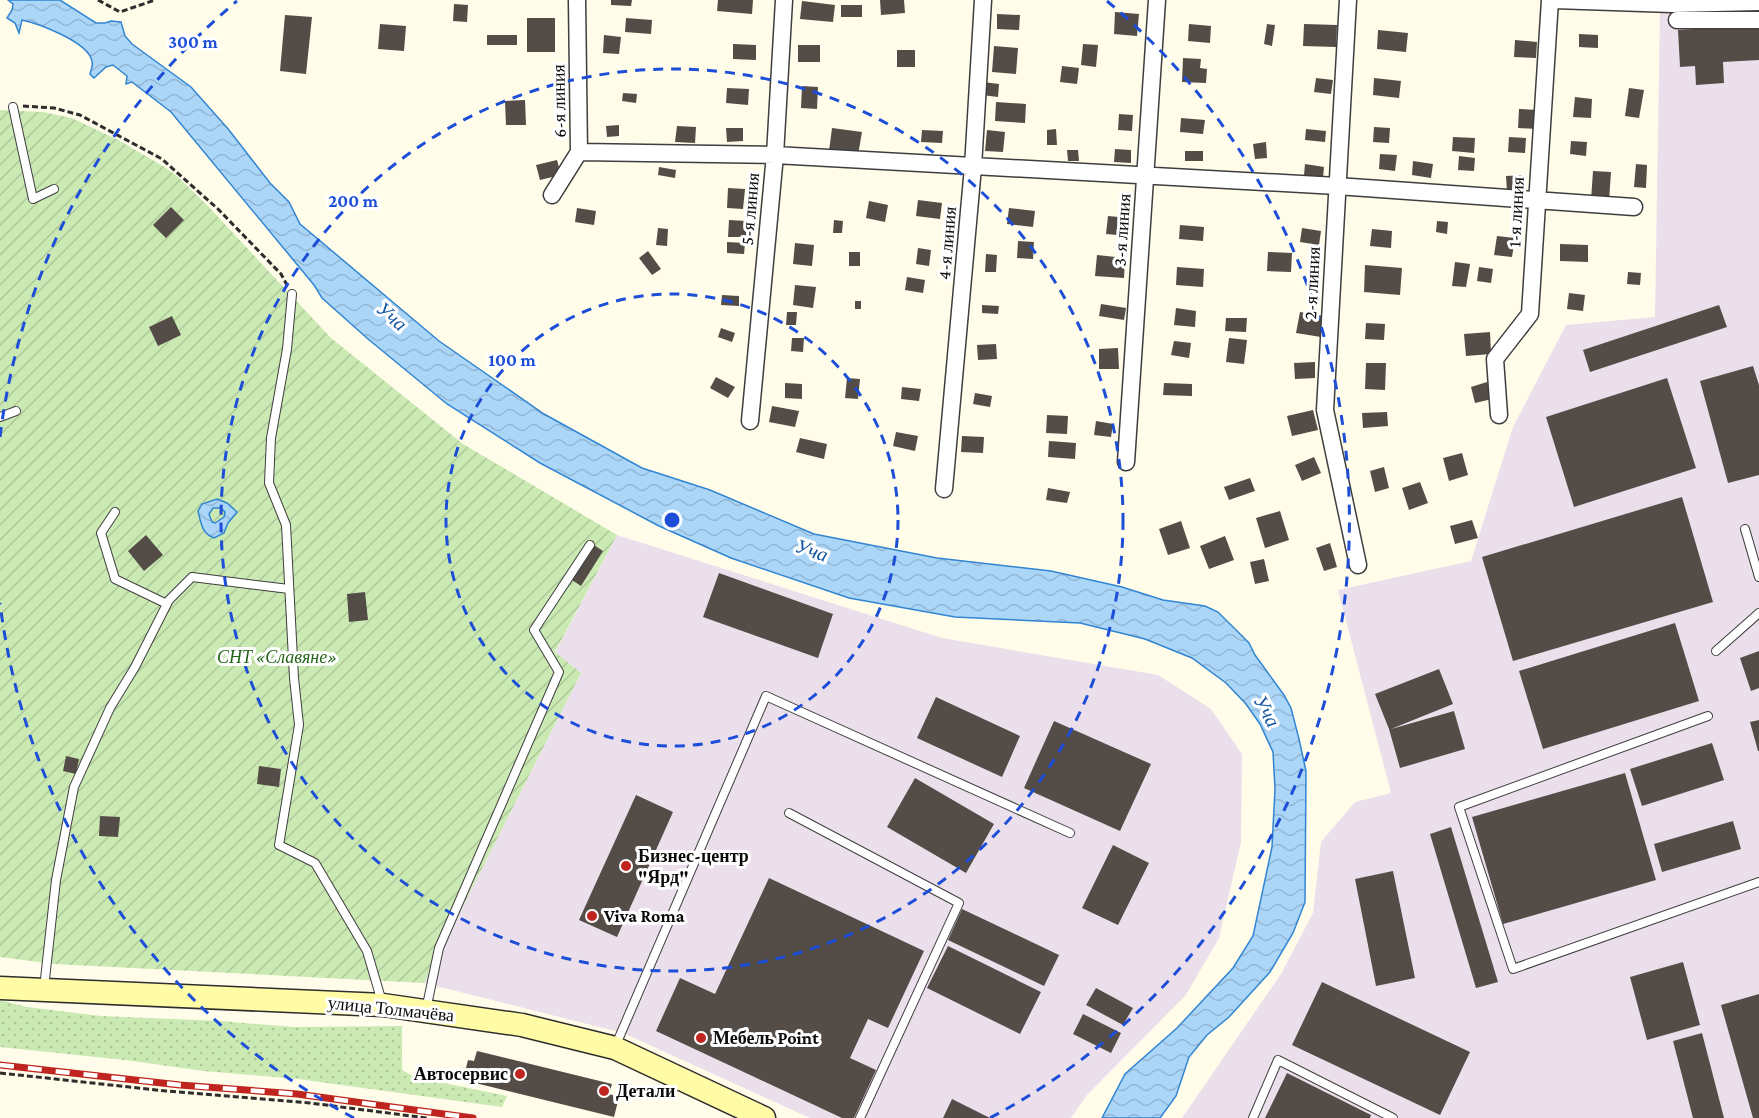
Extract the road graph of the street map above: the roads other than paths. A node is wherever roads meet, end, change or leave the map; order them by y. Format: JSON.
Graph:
{"nodes":[{"id":1,"x":577,"y":0,"type":"edge"},
{"id":2,"x":784,"y":0,"type":"edge"},
{"id":3,"x":983,"y":0,"type":"edge"},
{"id":4,"x":1157,"y":0,"type":"edge"},
{"id":5,"x":1348,"y":0,"type":"edge"},
{"id":6,"x":1552,"y":0,"type":"edge"},
{"id":7,"x":1759,"y":2,"type":"edge"},
{"id":8,"x":1677,"y":20,"type":"dead end"},
{"id":9,"x":1759,"y":20,"type":"edge"},
{"id":10,"x":13,"y":107,"type":"road end"},
{"id":11,"x":579,"y":152,"type":"junction"},
{"id":12,"x":775,"y":155,"type":"junction"},
{"id":13,"x":973,"y":167,"type":"junction"},
{"id":14,"x":1145,"y":175,"type":"junction"},
{"id":15,"x":1337,"y":186,"type":"junction"},
{"id":16,"x":54,"y":189,"type":"dead end"},
{"id":17,"x":552,"y":195,"type":"dead end"},
{"id":18,"x":1536,"y":201,"type":"junction"},
{"id":19,"x":1635,"y":207,"type":"dead end"},
{"id":20,"x":292,"y":294,"type":"road end"},
{"id":21,"x":16,"y":411,"type":"dead end"},
{"id":22,"x":1499,"y":415,"type":"dead end"},
{"id":23,"x":0,"y":417,"type":"edge"},
{"id":24,"x":750,"y":421,"type":"dead end"},
{"id":25,"x":1126,"y":462,"type":"dead end"},
{"id":26,"x":944,"y":489,"type":"dead end"},
{"id":27,"x":115,"y":512,"type":"dead end"},
{"id":28,"x":1745,"y":529,"type":"dead end"},
{"id":29,"x":590,"y":545,"type":"dead end"},
{"id":30,"x":1358,"y":565,"type":"dead end"},
{"id":31,"x":1759,"y":578,"type":"edge"},
{"id":32,"x":289,"y":589,"type":"junction"},
{"id":33,"x":167,"y":604,"type":"junction"},
{"id":34,"x":1759,"y":613,"type":"edge"},
{"id":35,"x":1716,"y":651,"type":"dead end"},
{"id":36,"x":1707,"y":716,"type":"dead end"},
{"id":37,"x":789,"y":813,"type":"dead end"},
{"id":38,"x":1070,"y":833,"type":"dead end"},
{"id":39,"x":1759,"y":882,"type":"edge"},
{"id":40,"x":0,"y":988,"type":"edge"},
{"id":41,"x":44,"y":988,"type":"junction"},
{"id":42,"x":383,"y":1005,"type":"junction"},
{"id":43,"x":426,"y":1010,"type":"junction"},
{"id":44,"x":615,"y":1048,"type":"junction"},
{"id":45,"x":764,"y":1118,"type":"edge"},
{"id":46,"x":860,"y":1118,"type":"edge"},
{"id":47,"x":1253,"y":1118,"type":"edge"},
{"id":48,"x":1393,"y":1118,"type":"edge"}],
"edges":[{"from":1,"to":11,"type":"street","name":"6-я линия"},
{"from":2,"to":12,"type":"street","name":"5-я линия"},
{"from":3,"to":13,"type":"street","name":"4-я линия"},
{"from":4,"to":14,"type":"street","name":"3-я линия"},
{"from":5,"to":15,"type":"street","name":"2-я линия"},
{"from":6,"to":7,"type":"street"},
{"from":6,"to":18,"type":"street","name":"1-я линия"},
{"from":8,"to":9,"type":"street"},
{"from":10,"to":16,"type":"lane"},
{"from":11,"to":12,"type":"street"},
{"from":11,"to":17,"type":"street","name":"6-я линия"},
{"from":12,"to":13,"type":"street"},
{"from":12,"to":24,"type":"street","name":"5-я линия"},
{"from":13,"to":14,"type":"street"},
{"from":13,"to":26,"type":"street","name":"4-я линия"},
{"from":14,"to":15,"type":"street"},
{"from":14,"to":25,"type":"street","name":"3-я линия"},
{"from":15,"to":18,"type":"street"},
{"from":15,"to":30,"type":"street","name":"2-я линия"},
{"from":18,"to":19,"type":"street"},
{"from":18,"to":22,"type":"street","name":"1-я линия"},
{"from":20,"to":32,"type":"lane"},
{"from":21,"to":23,"type":"lane"},
{"from":27,"to":33,"type":"lane"},
{"from":28,"to":31,"type":"lane"},
{"from":29,"to":43,"type":"lane"},
{"from":32,"to":33,"type":"lane"},
{"from":32,"to":42,"type":"lane"},
{"from":33,"to":41,"type":"lane"},
{"from":34,"to":35,"type":"lane"},
{"from":36,"to":39,"type":"lane"},
{"from":37,"to":46,"type":"lane"},
{"from":38,"to":44,"type":"lane"},
{"from":40,"to":41,"type":"street","name":"улица Толмачёва"},
{"from":41,"to":42,"type":"street","name":"улица Толмачёва"},
{"from":42,"to":43,"type":"street","name":"улица Толмачёва"},
{"from":43,"to":44,"type":"street","name":"улица Толмачёва"},
{"from":44,"to":45,"type":"street","name":"улица Толмачёва"},
{"from":47,"to":48,"type":"lane"}]}
